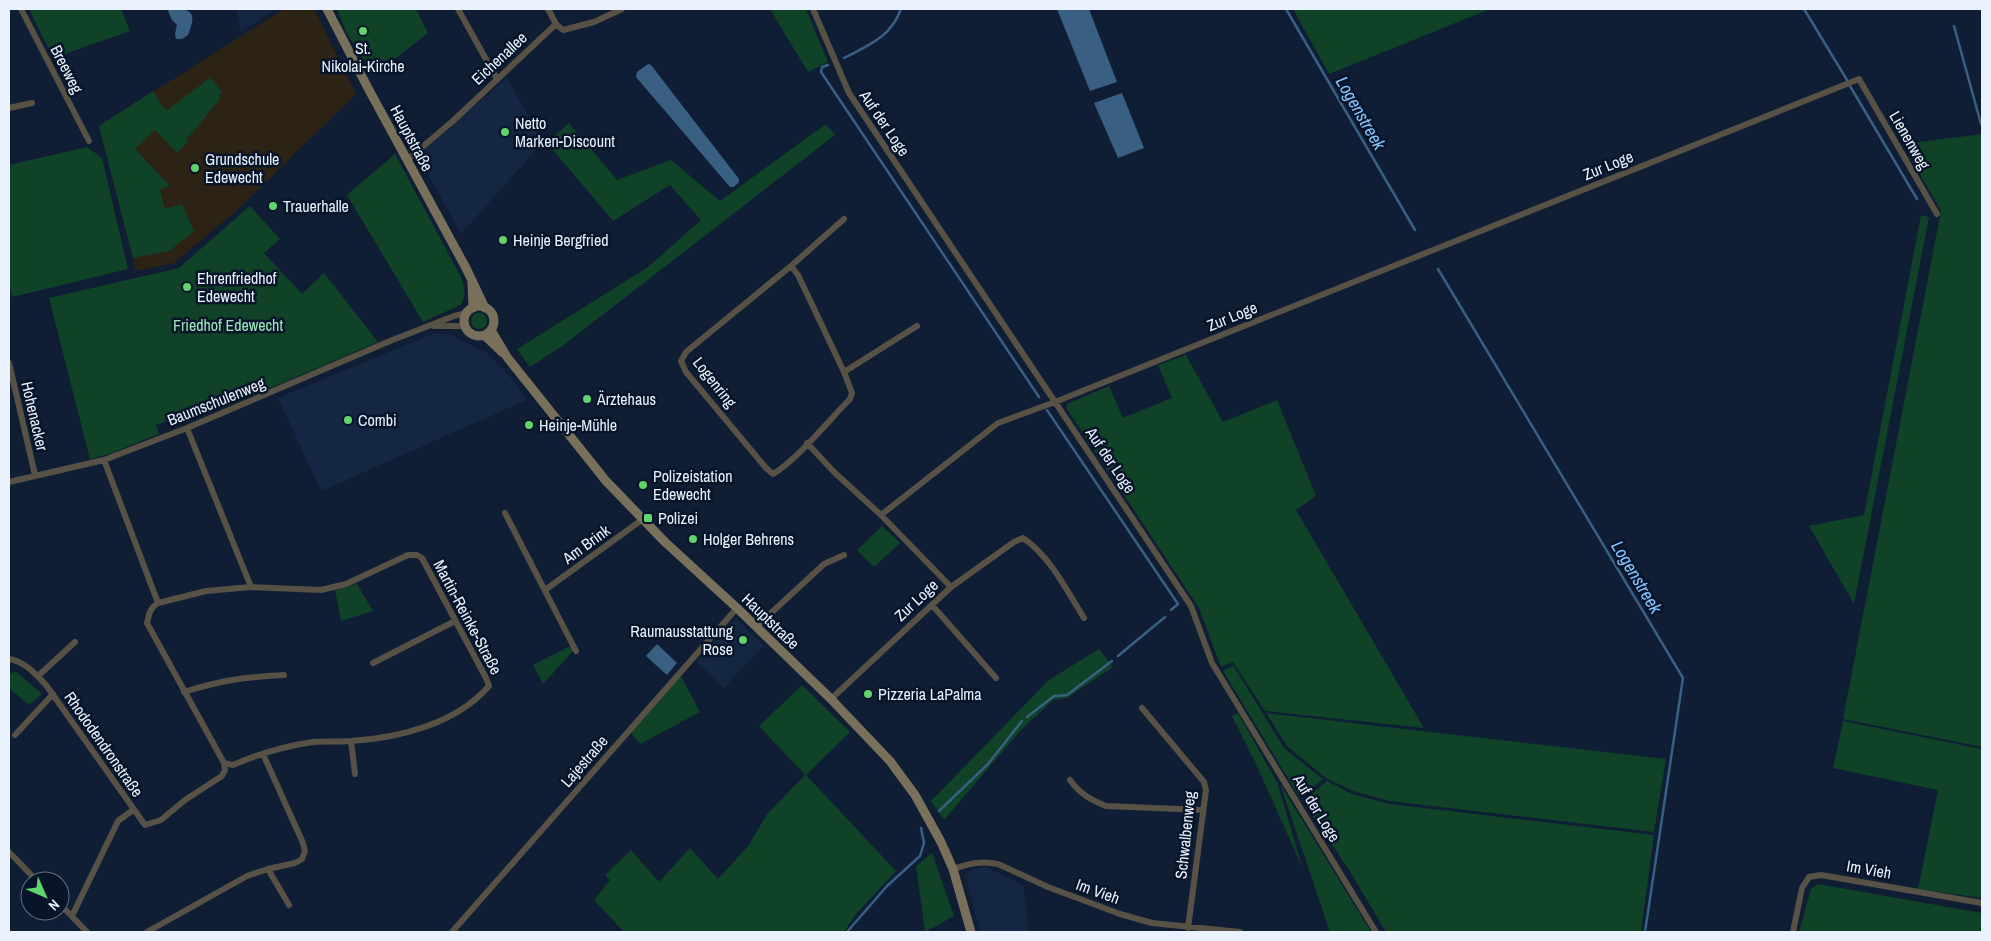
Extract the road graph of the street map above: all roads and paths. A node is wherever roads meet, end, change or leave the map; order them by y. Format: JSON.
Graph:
{"nodes":[{"id":1,"x":21,"y":9,"type":"edge"},
{"id":2,"x":327,"y":9,"type":"edge"},
{"id":3,"x":458,"y":9,"type":"edge"},
{"id":4,"x":548,"y":9,"type":"edge"},
{"id":5,"x":622,"y":9,"type":"edge"},
{"id":6,"x":813,"y":9,"type":"edge"},
{"id":7,"x":556,"y":24,"type":"junction"},
{"id":8,"x":497,"y":79,"type":"junction"},
{"id":9,"x":1859,"y":79,"type":"joint"},
{"id":10,"x":32,"y":103,"type":"dead end"},
{"id":11,"x":9,"y":108,"type":"edge"},
{"id":12,"x":89,"y":141,"type":"dead end"},
{"id":13,"x":406,"y":160,"type":"junction"},
{"id":14,"x":1936,"y":214,"type":"dead end"},
{"id":15,"x":844,"y":219,"type":"dead end"},
{"id":16,"x":791,"y":266,"type":"junction"},
{"id":17,"x":472,"y":280,"type":"junction"},
{"id":18,"x":485,"y":308,"type":"junction"},
{"id":19,"x":470,"y":311,"type":"junction"},
{"id":20,"x":427,"y":326,"type":"junction"},
{"id":21,"x":465,"y":326,"type":"junction"},
{"id":22,"x":917,"y":326,"type":"dead end"},
{"id":23,"x":488,"y":333,"type":"junction"},
{"id":24,"x":9,"y":362,"type":"edge"},
{"id":25,"x":844,"y":372,"type":"junction"},
{"id":26,"x":10,"y":373,"type":"edge"},
{"id":27,"x":1055,"y":402,"type":"junction"},
{"id":28,"x":187,"y":428,"type":"junction"},
{"id":29,"x":807,"y":443,"type":"junction"},
{"id":30,"x":104,"y":460,"type":"junction"},
{"id":31,"x":35,"y":475,"type":"junction"},
{"id":32,"x":9,"y":482,"type":"edge"},
{"id":33,"x":505,"y":513,"type":"dead end"},
{"id":34,"x":881,"y":515,"type":"junction"},
{"id":35,"x":642,"y":520,"type":"junction"},
{"id":36,"x":844,"y":555,"type":"dead end"},
{"id":37,"x":251,"y":587,"type":"junction"},
{"id":38,"x":951,"y":587,"type":"junction"},
{"id":39,"x":545,"y":590,"type":"junction"},
{"id":40,"x":158,"y":603,"type":"junction"},
{"id":41,"x":932,"y":605,"type":"junction"},
{"id":42,"x":737,"y":608,"type":"junction"},
{"id":43,"x":1084,"y":618,"type":"dead end"},
{"id":44,"x":455,"y":621,"type":"junction"},
{"id":45,"x":756,"y":627,"type":"junction"},
{"id":46,"x":75,"y":642,"type":"dead end"},
{"id":47,"x":576,"y":651,"type":"dead end"},
{"id":48,"x":9,"y":659,"type":"edge"},
{"id":49,"x":373,"y":663,"type":"dead end"},
{"id":50,"x":284,"y":675,"type":"dead end"},
{"id":51,"x":38,"y":676,"type":"junction"},
{"id":52,"x":996,"y":678,"type":"dead end"},
{"id":53,"x":184,"y":692,"type":"junction"},
{"id":54,"x":53,"y":694,"type":"junction"},
{"id":55,"x":831,"y":700,"type":"junction"},
{"id":56,"x":1142,"y":708,"type":"dead end"},
{"id":57,"x":15,"y":735,"type":"dead end"},
{"id":58,"x":351,"y":741,"type":"junction"},
{"id":59,"x":264,"y":754,"type":"junction"},
{"id":60,"x":224,"y":763,"type":"junction"},
{"id":61,"x":355,"y":774,"type":"dead end"},
{"id":62,"x":1070,"y":780,"type":"dead end"},
{"id":63,"x":133,"y":810,"type":"junction"},
{"id":64,"x":1203,"y":810,"type":"junction"},
{"id":65,"x":9,"y":852,"type":"edge"},
{"id":66,"x":268,"y":869,"type":"junction"},
{"id":67,"x":953,"y":869,"type":"junction"},
{"id":68,"x":27,"y":871,"type":"edge"},
{"id":69,"x":1982,"y":903,"type":"edge"},
{"id":70,"x":289,"y":905,"type":"dead end"},
{"id":71,"x":72,"y":916,"type":"joint"},
{"id":72,"x":1188,"y":928,"type":"junction"},
{"id":73,"x":87,"y":932,"type":"edge"},
{"id":74,"x":147,"y":932,"type":"edge"},
{"id":75,"x":452,"y":932,"type":"edge"},
{"id":76,"x":971,"y":932,"type":"edge"},
{"id":77,"x":1240,"y":932,"type":"edge"},
{"id":78,"x":1376,"y":932,"type":"edge"},
{"id":79,"x":1793,"y":932,"type":"edge"}],
"edges":[{"from":1,"to":12,"type":"street","name":"Breeweg"},
{"from":2,"to":13,"type":"main road","name":"Hauptstraße"},
{"from":3,"to":8,"type":"street"},
{"from":4,"to":7,"type":"street"},
{"from":5,"to":7,"type":"street"},
{"from":6,"to":27,"type":"street","name":"Auf der Loge"},
{"from":7,"to":8,"type":"street","name":"Eichenallee"},
{"from":8,"to":13,"type":"street","name":"Eichenallee"},
{"from":9,"to":14,"type":"street","name":"Lienenweg"},
{"from":9,"to":27,"type":"street","name":"Zur Loge"},
{"from":10,"to":11,"type":"street"},
{"from":13,"to":17,"type":"main road","name":"Hauptstraße"},
{"from":15,"to":16,"type":"street","name":"Logenring"},
{"from":16,"to":25,"type":"street","name":"Logenring"},
{"from":16,"to":29,"type":"street","name":"Logenring"},
{"from":17,"to":18,"type":"main road","name":"Hauptstraße"},
{"from":17,"to":19,"type":"main road","name":"Hauptstraße"},
{"from":18,"to":19,"type":"main road"},
{"from":18,"to":23,"type":"main road"},
{"from":19,"to":20,"type":"street","name":"Baumschulenweg"},
{"from":19,"to":21,"type":"main road"},
{"from":20,"to":21,"type":"street","name":"Baumschulenweg"},
{"from":20,"to":28,"type":"street","name":"Baumschulenweg"},
{"from":21,"to":23,"type":"main road"},
{"from":22,"to":25,"type":"street"},
{"from":23,"to":35,"type":"main road","name":"Hauptstraße"},
{"from":24,"to":26,"type":"street","name":"Hohenacker"},
{"from":25,"to":29,"type":"street","name":"Logenring"},
{"from":26,"to":31,"type":"street","name":"Hohenacker"},
{"from":27,"to":34,"type":"street","name":"Zur Loge"},
{"from":27,"to":78,"type":"street","name":"Auf der Loge"},
{"from":28,"to":30,"type":"street","name":"Baumschulenweg"},
{"from":28,"to":37,"type":"street"},
{"from":29,"to":34,"type":"street"},
{"from":30,"to":31,"type":"street","name":"Baumschulenweg"},
{"from":30,"to":40,"type":"street"},
{"from":31,"to":32,"type":"street","name":"Baumschulenweg"},
{"from":33,"to":39,"type":"street"},
{"from":34,"to":38,"type":"street","name":"Zur Loge"},
{"from":35,"to":39,"type":"street","name":"Am Brink"},
{"from":35,"to":42,"type":"main road","name":"Hauptstraße"},
{"from":36,"to":45,"type":"street"},
{"from":37,"to":40,"type":"street","name":"Martin-Reinke-Straße"},
{"from":37,"to":44,"type":"street","name":"Martin-Reinke-Straße"},
{"from":38,"to":41,"type":"street","name":"Zur Loge"},
{"from":38,"to":43,"type":"street"},
{"from":39,"to":47,"type":"street"},
{"from":40,"to":53,"type":"street"},
{"from":41,"to":52,"type":"street"},
{"from":41,"to":55,"type":"street","name":"Zur Loge"},
{"from":42,"to":45,"type":"main road","name":"Hauptstraße"},
{"from":42,"to":75,"type":"street","name":"Lajestraße"},
{"from":44,"to":49,"type":"street"},
{"from":44,"to":58,"type":"street","name":"Martin-Reinke-Straße"},
{"from":45,"to":55,"type":"main road","name":"Hauptstraße"},
{"from":46,"to":51,"type":"street"},
{"from":48,"to":51,"type":"street","name":"Rhododendronstraße"},
{"from":50,"to":53,"type":"street"},
{"from":51,"to":54,"type":"street","name":"Rhododendronstraße"},
{"from":53,"to":60,"type":"street"},
{"from":54,"to":57,"type":"street","name":"Rhododendronstraße"},
{"from":54,"to":63,"type":"street","name":"Rhododendronstraße"},
{"from":55,"to":67,"type":"main road","name":"Hauptstraße"},
{"from":56,"to":64,"type":"street","name":"Schwalbenweg"},
{"from":58,"to":59,"type":"street","name":"Martin-Reinke-Straße"},
{"from":58,"to":61,"type":"street"},
{"from":59,"to":60,"type":"street","name":"Martin-Reinke-Straße"},
{"from":59,"to":66,"type":"street"},
{"from":60,"to":63,"type":"street","name":"Rhododendronstraße"},
{"from":62,"to":64,"type":"street"},
{"from":63,"to":71,"type":"street","name":"Rhododendronstraße"},
{"from":64,"to":72,"type":"street","name":"Schwalbenweg"},
{"from":65,"to":68,"type":"street"},
{"from":66,"to":70,"type":"street"},
{"from":66,"to":74,"type":"street"},
{"from":67,"to":72,"type":"street","name":"Im Vieh"},
{"from":67,"to":76,"type":"main road","name":"Hauptstraße"},
{"from":69,"to":79,"type":"street","name":"Im Vieh"},
{"from":71,"to":73,"type":"street"},
{"from":72,"to":77,"type":"street","name":"Im Vieh"}]}
